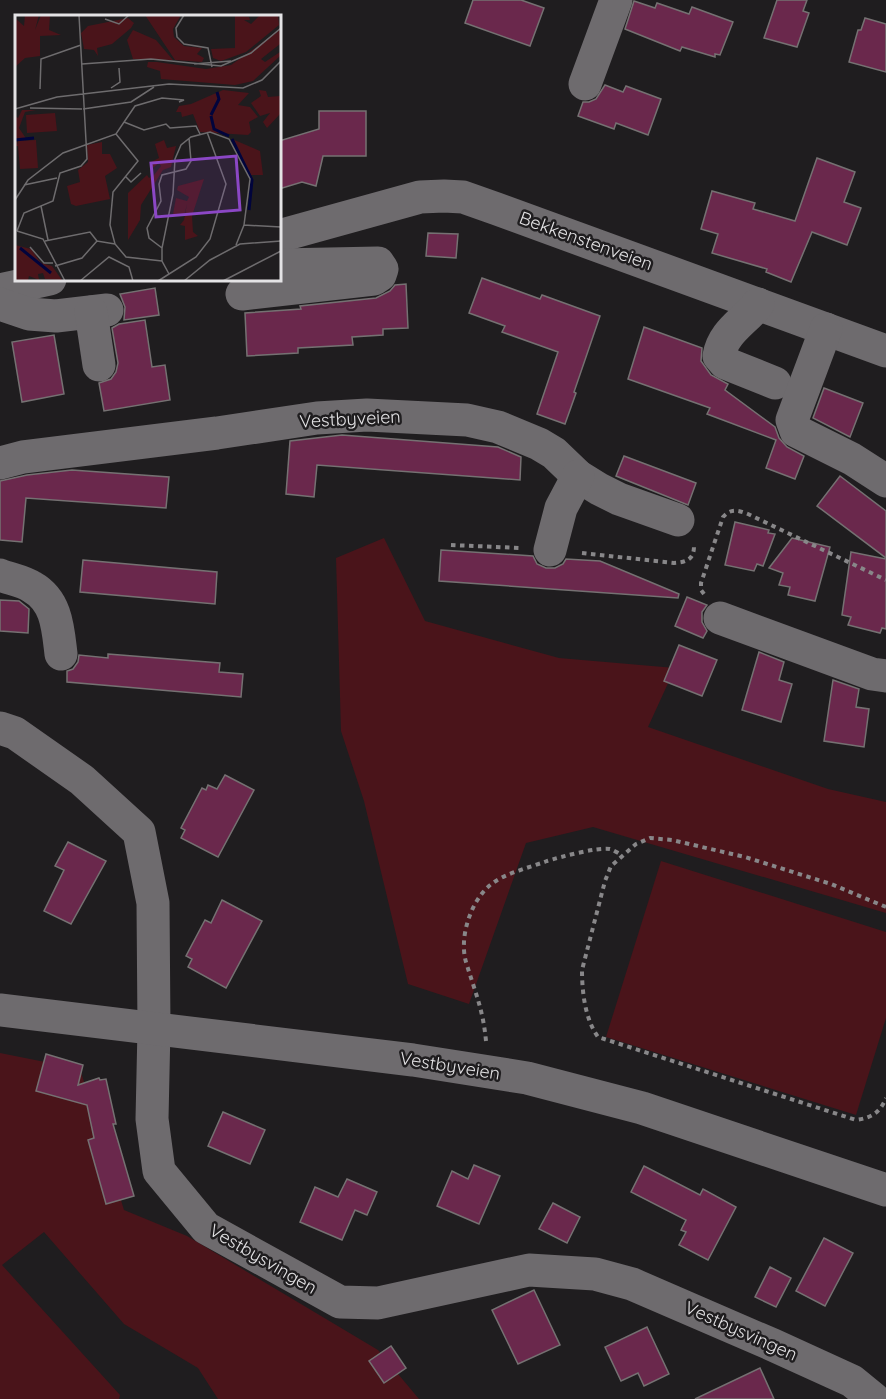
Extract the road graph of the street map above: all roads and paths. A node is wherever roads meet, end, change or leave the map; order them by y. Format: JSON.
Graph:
{"nodes":[{"id":1,"x":616,"y":0,"type":"edge"},
{"id":2,"x":585,"y":84,"type":"dead end"},
{"id":3,"x":280,"y":236,"type":"edge"},
{"id":4,"x":280,"y":266,"type":"edge"},
{"id":5,"x":45,"y":280,"type":"edge"},
{"id":6,"x":0,"y":290,"type":"edge"},
{"id":7,"x":242,"y":294,"type":"dead end"},
{"id":8,"x":0,"y":304,"type":"edge"},
{"id":9,"x":758,"y":304,"type":"junction"},
{"id":10,"x":826,"y":329,"type":"junction"},
{"id":11,"x":886,"y":351,"type":"edge"},
{"id":12,"x":99,"y":365,"type":"dead end"},
{"id":13,"x":775,"y":383,"type":"dead end"},
{"id":14,"x":0,"y":464,"type":"edge"},
{"id":15,"x":578,"y":476,"type":"junction"},
{"id":16,"x":886,"y":481,"type":"edge"},
{"id":17,"x":678,"y":520,"type":"joint"},
{"id":18,"x":451,"y":545,"type":"dead end"},
{"id":19,"x":550,"y":550,"type":"junction"},
{"id":20,"x":0,"y":575,"type":"edge"},
{"id":21,"x":886,"y":580,"type":"edge"},
{"id":22,"x":720,"y":618,"type":"joint"},
{"id":23,"x":61,"y":654,"type":"dead end"},
{"id":24,"x":886,"y":676,"type":"edge"},
{"id":25,"x":0,"y":728,"type":"edge"},
{"id":26,"x":622,"y":855,"type":"junction"},
{"id":27,"x":886,"y":907,"type":"edge"},
{"id":28,"x":0,"y":1010,"type":"edge"},
{"id":29,"x":154,"y":1028,"type":"junction"},
{"id":30,"x":486,"y":1072,"type":"junction"},
{"id":31,"x":886,"y":1098,"type":"edge"},
{"id":32,"x":886,"y":1190,"type":"edge"},
{"id":33,"x":874,"y":1399,"type":"edge"}],
"edges":[{"from":1,"to":2,"type":"street"},
{"from":3,"to":9,"type":"street","name":"Bekkenstenveien"},
{"from":4,"to":7,"type":"street"},
{"from":5,"to":6,"type":"street"},
{"from":8,"to":12,"type":"street"},
{"from":9,"to":10,"type":"street","name":"Bekkenstenveien"},
{"from":9,"to":13,"type":"street"},
{"from":10,"to":11,"type":"street","name":"Bekkenstenveien"},
{"from":10,"to":16,"type":"street"},
{"from":14,"to":15,"type":"street","name":"Vestbyveien"},
{"from":15,"to":17,"type":"street","name":"Vestbyveien"},
{"from":15,"to":19,"type":"street"},
{"from":17,"to":19,"type":"path"},
{"from":18,"to":19,"type":"path"},
{"from":20,"to":23,"type":"street"},
{"from":21,"to":22,"type":"path"},
{"from":22,"to":24,"type":"street"},
{"from":25,"to":29,"type":"street","name":"Vestbysvingen"},
{"from":26,"to":27,"type":"path"},
{"from":26,"to":30,"type":"path"},
{"from":26,"to":31,"type":"path"},
{"from":28,"to":29,"type":"street","name":"Vestbyveien"},
{"from":29,"to":30,"type":"street","name":"Vestbyveien"},
{"from":29,"to":33,"type":"street","name":"Vestbysvingen"},
{"from":30,"to":32,"type":"street","name":"Vestbyveien"}]}
